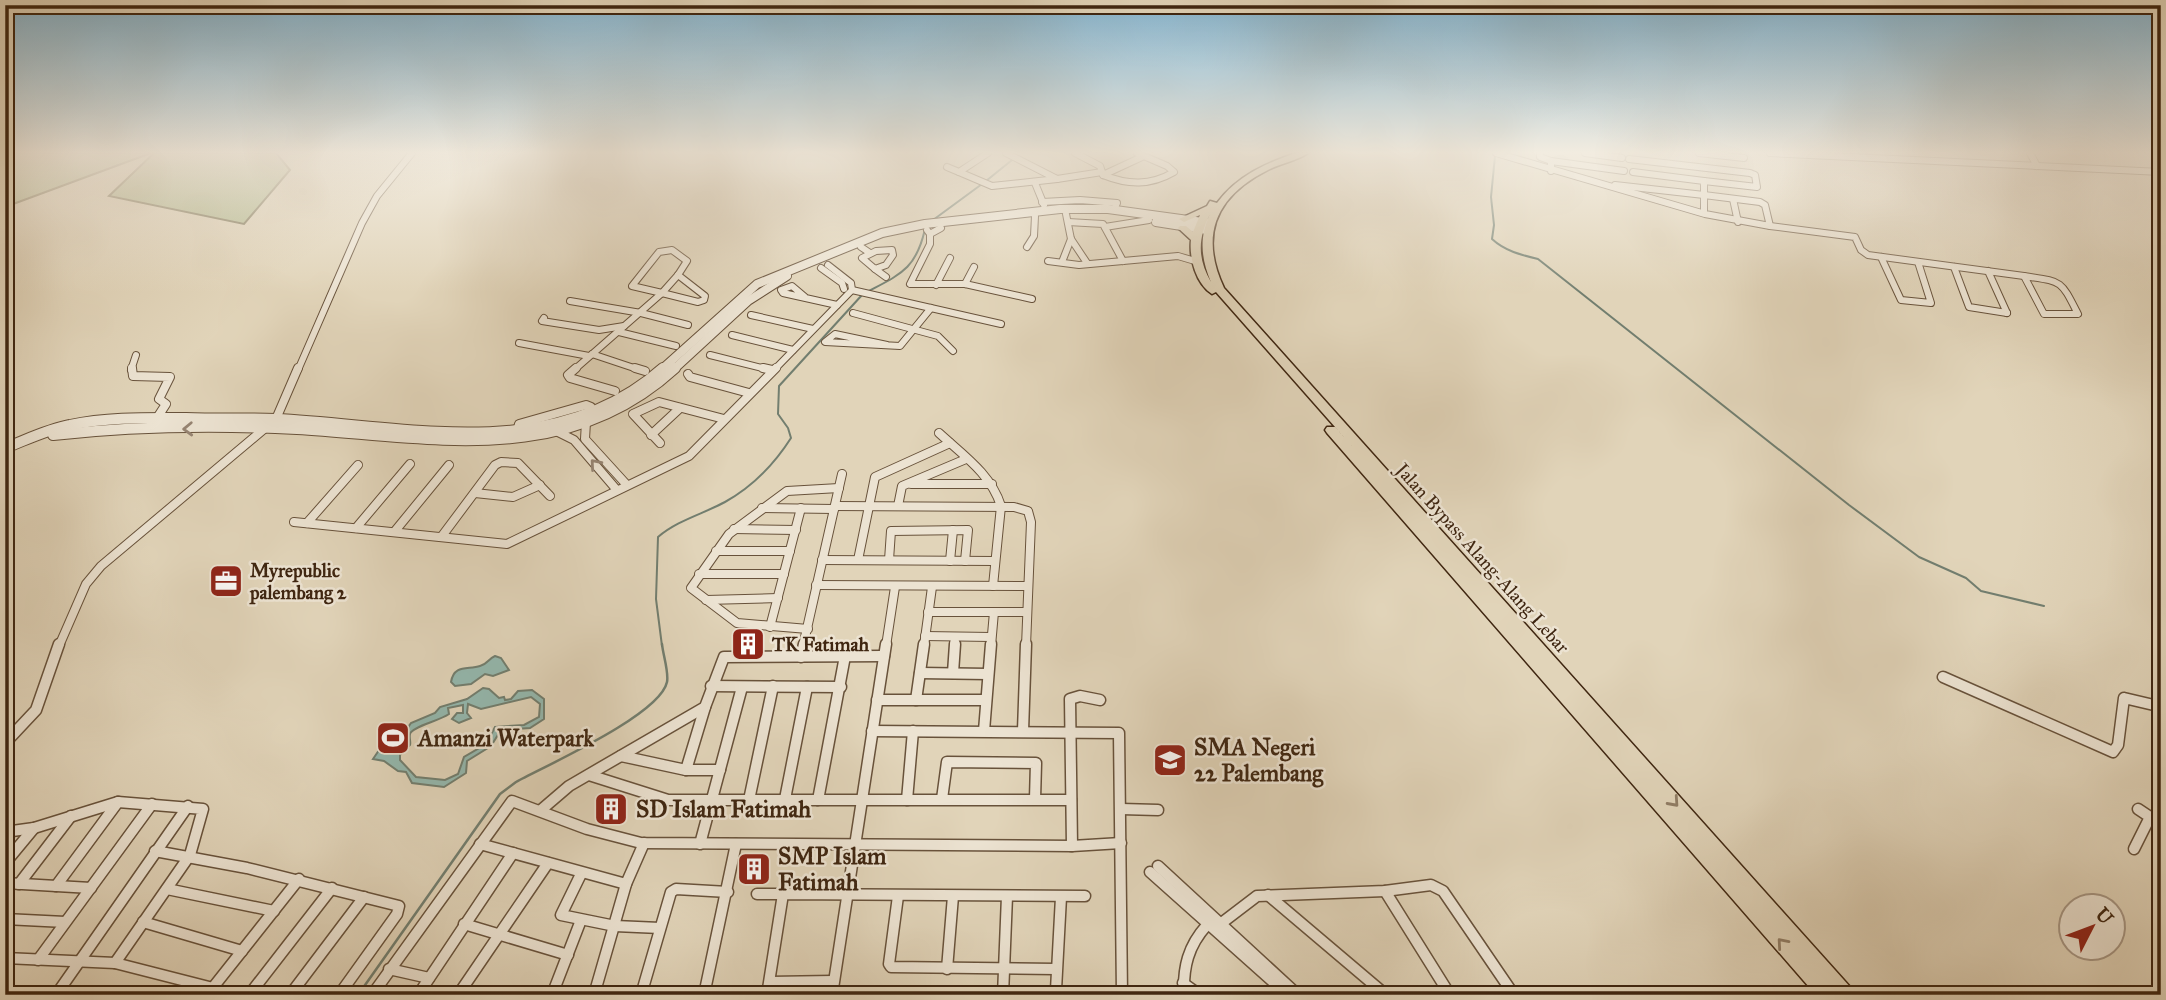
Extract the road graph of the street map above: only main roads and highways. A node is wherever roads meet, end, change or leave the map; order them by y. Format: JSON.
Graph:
{"nodes":[{"id":1,"x":1217,"y":200,"type":"edge"},
{"id":2,"x":1225,"y":200,"type":"edge"},
{"id":3,"x":1210,"y":207,"type":"junction"},
{"id":4,"x":1203,"y":228,"type":"junction"},
{"id":5,"x":1646,"y":780,"type":"junction"},
{"id":6,"x":1828,"y":995,"type":"edge"},
{"id":7,"x":1846,"y":995,"type":"edge"}],
"edges":[{"from":1,"to":3,"type":"highway","name":"Jalan Bypass Alang-Alang Lebar"},
{"from":2,"to":4,"type":"highway"},
{"from":3,"to":4,"type":"highway","name":"Jalan Bypass Alang-Alang Lebar"},
{"from":3,"to":4,"type":"highway"},
{"from":4,"to":5,"type":"highway","name":"Jalan Bypass Alang-Alang Lebar"},
{"from":4,"to":5,"type":"highway","name":"Jalan Bypass Alang-Alang Lebar"},
{"from":6,"to":5,"type":"highway","name":"Jalan Bypass Alang-Alang Lebar","one_way":true},
{"from":5,"to":7,"type":"highway","name":"Jalan Bypass Alang-Alang Lebar","one_way":true}]}
